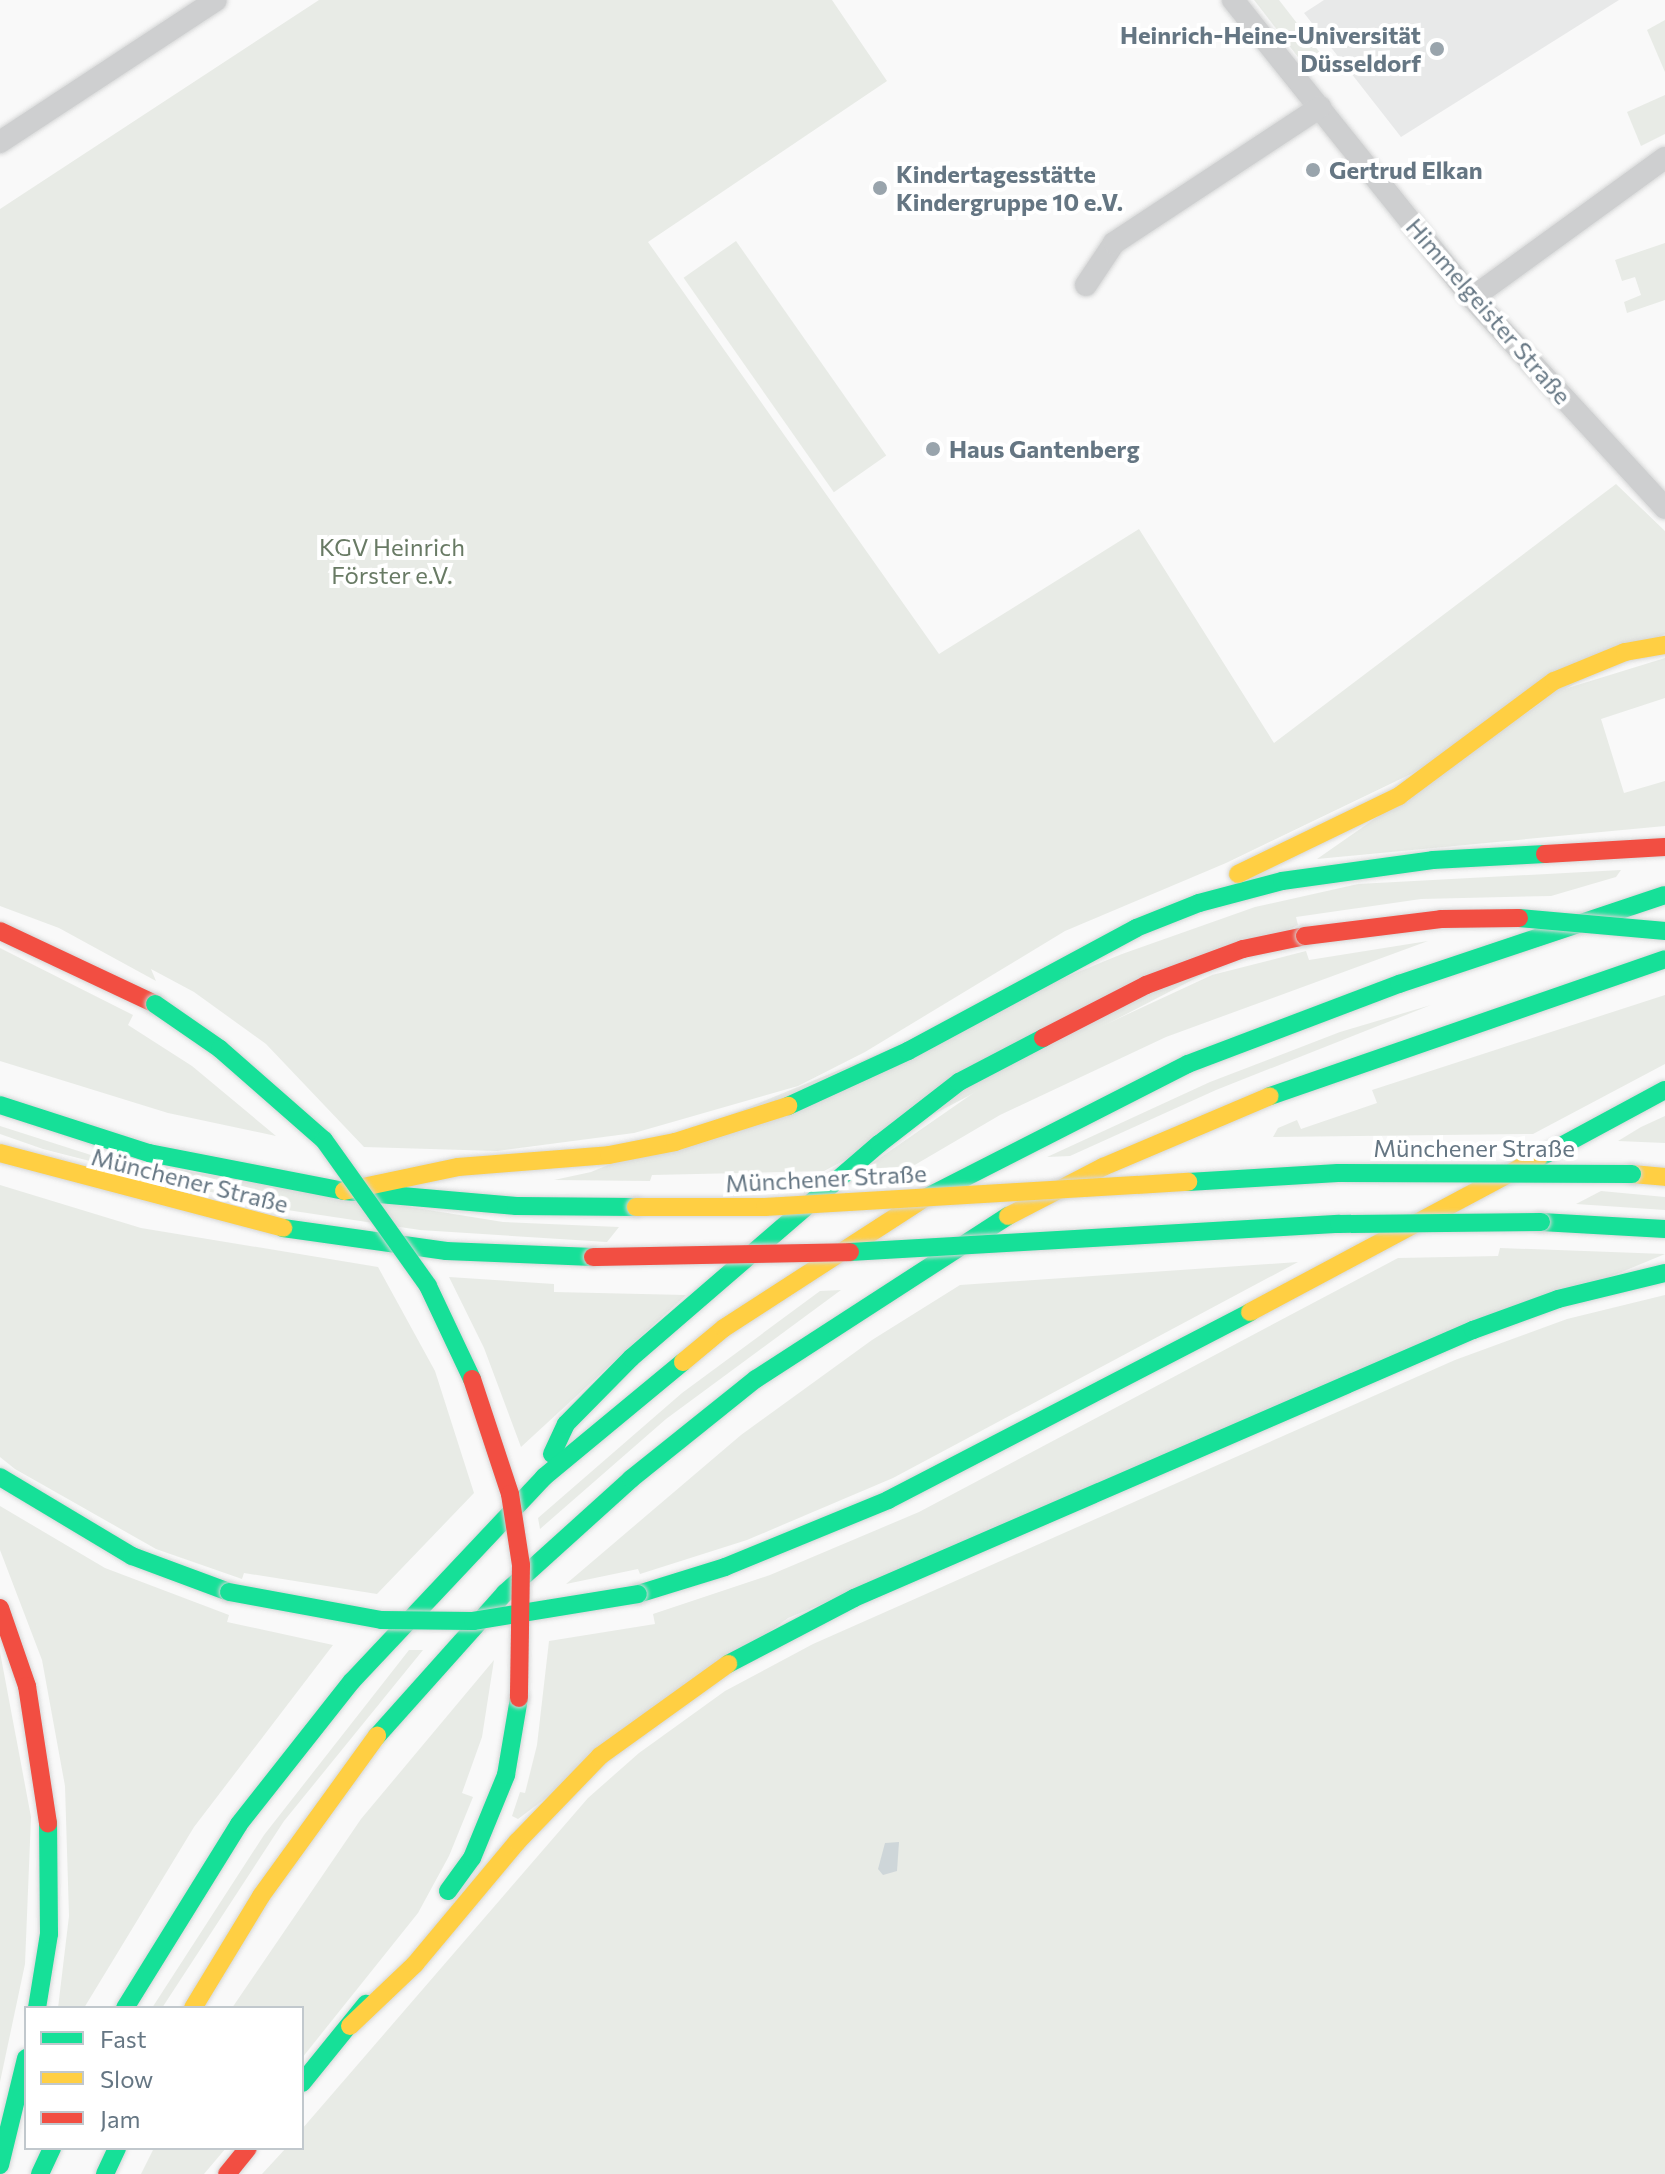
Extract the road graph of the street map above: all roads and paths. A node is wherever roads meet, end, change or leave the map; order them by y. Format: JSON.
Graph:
{"nodes":[{"id":1,"x":216,"y":0,"type":"edge"},
{"id":2,"x":1233,"y":0,"type":"edge"},
{"id":3,"x":1320,"y":107,"type":"junction"},
{"id":4,"x":0,"y":142,"type":"edge"},
{"id":5,"x":1665,"y":158,"type":"edge"},
{"id":6,"x":1086,"y":285,"type":"dead end"},
{"id":7,"x":1472,"y":298,"type":"junction"},
{"id":8,"x":1665,"y":508,"type":"edge"},
{"id":9,"x":1665,"y":645,"type":"edge"},
{"id":10,"x":1665,"y":847,"type":"edge"},
{"id":11,"x":1665,"y":895,"type":"edge"},
{"id":12,"x":1199,"y":903,"type":"junction"},
{"id":13,"x":0,"y":931,"type":"edge"},
{"id":14,"x":1665,"y":931,"type":"edge"},
{"id":15,"x":1665,"y":959,"type":"edge"},
{"id":16,"x":1665,"y":1090,"type":"edge"},
{"id":17,"x":1665,"y":1101,"type":"edge"},
{"id":18,"x":0,"y":1105,"type":"edge"},
{"id":19,"x":1631,"y":1109,"type":"junction"},
{"id":20,"x":0,"y":1153,"type":"edge"},
{"id":21,"x":1665,"y":1177,"type":"edge"},
{"id":22,"x":344,"y":1191,"type":"junction"},
{"id":23,"x":1665,"y":1229,"type":"edge"},
{"id":24,"x":1665,"y":1273,"type":"edge"},
{"id":25,"x":0,"y":1477,"type":"edge"},
{"id":26,"x":544,"y":1477,"type":"junction"},
{"id":27,"x":0,"y":1608,"type":"edge"},
{"id":28,"x":37,"y":2006,"type":"edge"},
{"id":29,"x":126,"y":2006,"type":"edge"},
{"id":30,"x":194,"y":2006,"type":"edge"},
{"id":31,"x":350,"y":2026,"type":"junction"},
{"id":32,"x":24,"y":2066,"type":"edge"},
{"id":33,"x":304,"y":2081,"type":"edge"},
{"id":34,"x":51,"y":2150,"type":"edge"},
{"id":35,"x":116,"y":2150,"type":"edge"},
{"id":36,"x":246,"y":2150,"type":"edge"},
{"id":37,"x":0,"y":2165,"type":"edge"},
{"id":38,"x":40,"y":2174,"type":"edge"},
{"id":39,"x":105,"y":2174,"type":"edge"},
{"id":40,"x":227,"y":2174,"type":"edge"}],
"edges":[{"from":1,"to":4,"type":"street"},
{"from":2,"to":3,"type":"street","name":"Himmelgeister Straße"},
{"from":3,"to":6,"type":"street"},
{"from":3,"to":7,"type":"street","name":"Himmelgeister Straße"},
{"from":5,"to":7,"type":"street"},
{"from":7,"to":8,"type":"street","name":"Himmelgeister Straße"},
{"from":9,"to":12,"type":"highway"},
{"from":10,"to":12,"type":"highway"},
{"from":11,"to":26,"type":"highway"},
{"from":12,"to":22,"type":"highway"},
{"from":13,"to":31,"type":"highway","bridge":true},
{"from":14,"to":26,"type":"highway","bridge":true},
{"from":15,"to":30,"type":"highway"},
{"from":16,"to":19,"type":"highway"},
{"from":17,"to":19,"type":"highway"},
{"from":18,"to":22,"type":"highway","name":"Münchener Straße"},
{"from":19,"to":25,"type":"highway","bridge":true},
{"from":20,"to":23,"type":"highway","name":"Münchener Straße","bridge":true},
{"from":21,"to":22,"type":"highway","name":"Münchener Straße","bridge":true},
{"from":24,"to":31,"type":"highway"},
{"from":26,"to":29,"type":"highway"},
{"from":27,"to":28,"type":"highway"},
{"from":31,"to":33,"type":"highway"},
{"from":32,"to":37,"type":"highway"},
{"from":34,"to":38,"type":"highway"},
{"from":35,"to":39,"type":"highway"},
{"from":36,"to":40,"type":"highway"}]}
